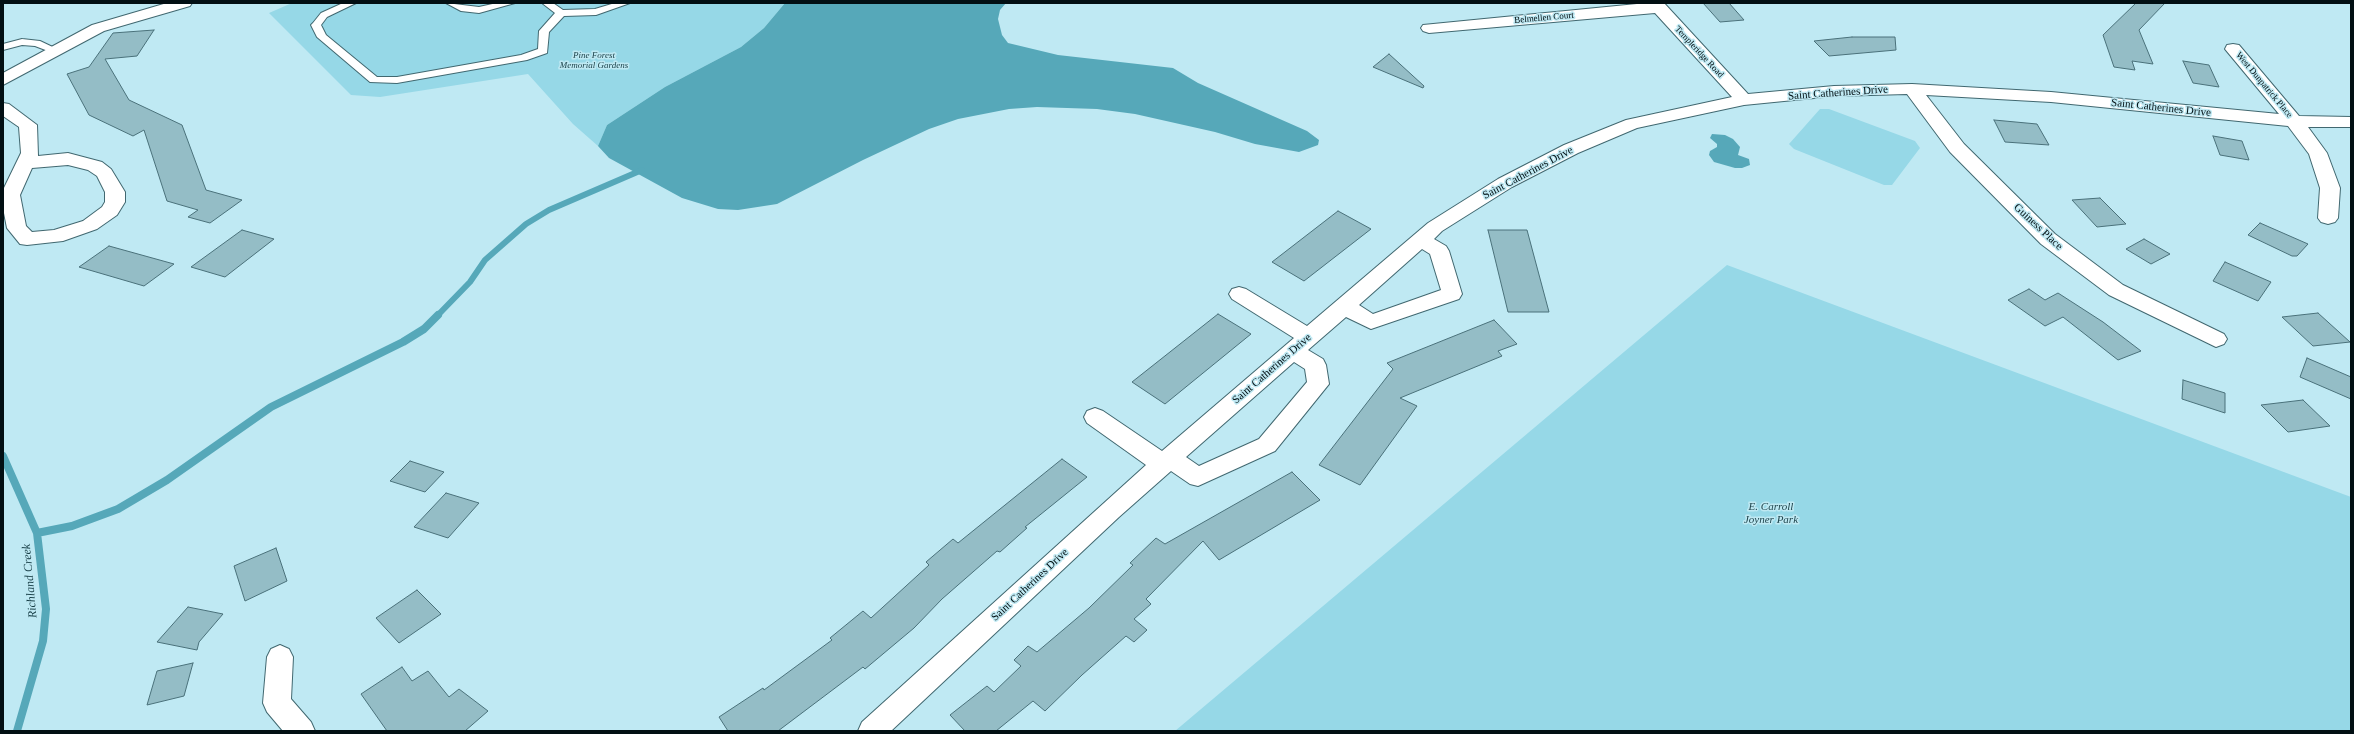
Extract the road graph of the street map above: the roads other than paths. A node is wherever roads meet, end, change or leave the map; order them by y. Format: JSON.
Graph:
{"nodes":[{"id":1,"x":184,"y":3,"type":"edge"},
{"id":2,"x":351,"y":3,"type":"edge"},
{"id":3,"x":451,"y":3,"type":"edge"},
{"id":4,"x":510,"y":3,"type":"edge"},
{"id":5,"x":547,"y":3,"type":"edge"},
{"id":6,"x":625,"y":3,"type":"edge"},
{"id":7,"x":1657,"y":6,"type":"edge"},
{"id":8,"x":562,"y":13,"type":"junction"},
{"id":9,"x":1429,"y":28,"type":"dead end"},
{"id":10,"x":3,"y":47,"type":"edge"},
{"id":11,"x":2233,"y":49,"type":"dead end"},
{"id":12,"x":56,"y":51,"type":"junction"},
{"id":13,"x":3,"y":80,"type":"edge"},
{"id":14,"x":1912,"y":89,"type":"junction"},
{"id":15,"x":1744,"y":100,"type":"junction"},
{"id":16,"x":3,"y":108,"type":"edge"},
{"id":17,"x":2294,"y":121,"type":"junction"},
{"id":18,"x":2351,"y":122,"type":"edge"},
{"id":19,"x":27,"y":164,"type":"junction"},
{"id":20,"x":2328,"y":218,"type":"dead end"},
{"id":21,"x":1420,"y":239,"type":"junction"},
{"id":22,"x":1239,"y":294,"type":"dead end"},
{"id":23,"x":1344,"y":306,"type":"junction"},
{"id":24,"x":2216,"y":339,"type":"dead end"},
{"id":25,"x":1301,"y":343,"type":"junction"},
{"id":26,"x":1095,"y":417,"type":"dead end"},
{"id":27,"x":1166,"y":461,"type":"junction"},
{"id":28,"x":280,"y":656,"type":"dead end"},
{"id":29,"x":301,"y":731,"type":"edge"},
{"id":30,"x":872,"y":731,"type":"edge"}],
"edges":[{"from":1,"to":12,"type":"street"},
{"from":2,"to":8,"type":"lane"},
{"from":3,"to":4,"type":"lane"},
{"from":5,"to":8,"type":"lane"},
{"from":6,"to":8,"type":"lane"},
{"from":7,"to":9,"type":"street","name":"Belmellen Court"},
{"from":7,"to":15,"type":"street","name":"Templeridge Road"},
{"from":10,"to":12,"type":"lane"},
{"from":11,"to":17,"type":"street","name":"West Dunpatrick Place"},
{"from":12,"to":13,"type":"street"},
{"from":14,"to":15,"type":"street","name":"Saint Catherines Drive"},
{"from":14,"to":17,"type":"street","name":"Saint Catherines Drive"},
{"from":14,"to":24,"type":"street","name":"Guiness Place"},
{"from":15,"to":21,"type":"street","name":"Saint Catherines Drive"},
{"from":16,"to":19,"type":"street"},
{"from":17,"to":18,"type":"street","name":"Saint Catherines Drive"},
{"from":17,"to":20,"type":"street","name":"West Dunpatrick Place"},
{"from":19,"to":19,"type":"street"},
{"from":21,"to":23,"type":"street","name":"Saint Catherines Drive"},
{"from":21,"to":23,"type":"street"},
{"from":22,"to":25,"type":"street"},
{"from":23,"to":25,"type":"street","name":"Saint Catherines Drive"},
{"from":25,"to":27,"type":"street","name":"Saint Catherines Drive"},
{"from":25,"to":27,"type":"street"},
{"from":26,"to":27,"type":"street"},
{"from":27,"to":30,"type":"street","name":"Saint Catherines Drive"},
{"from":28,"to":29,"type":"street"}]}
